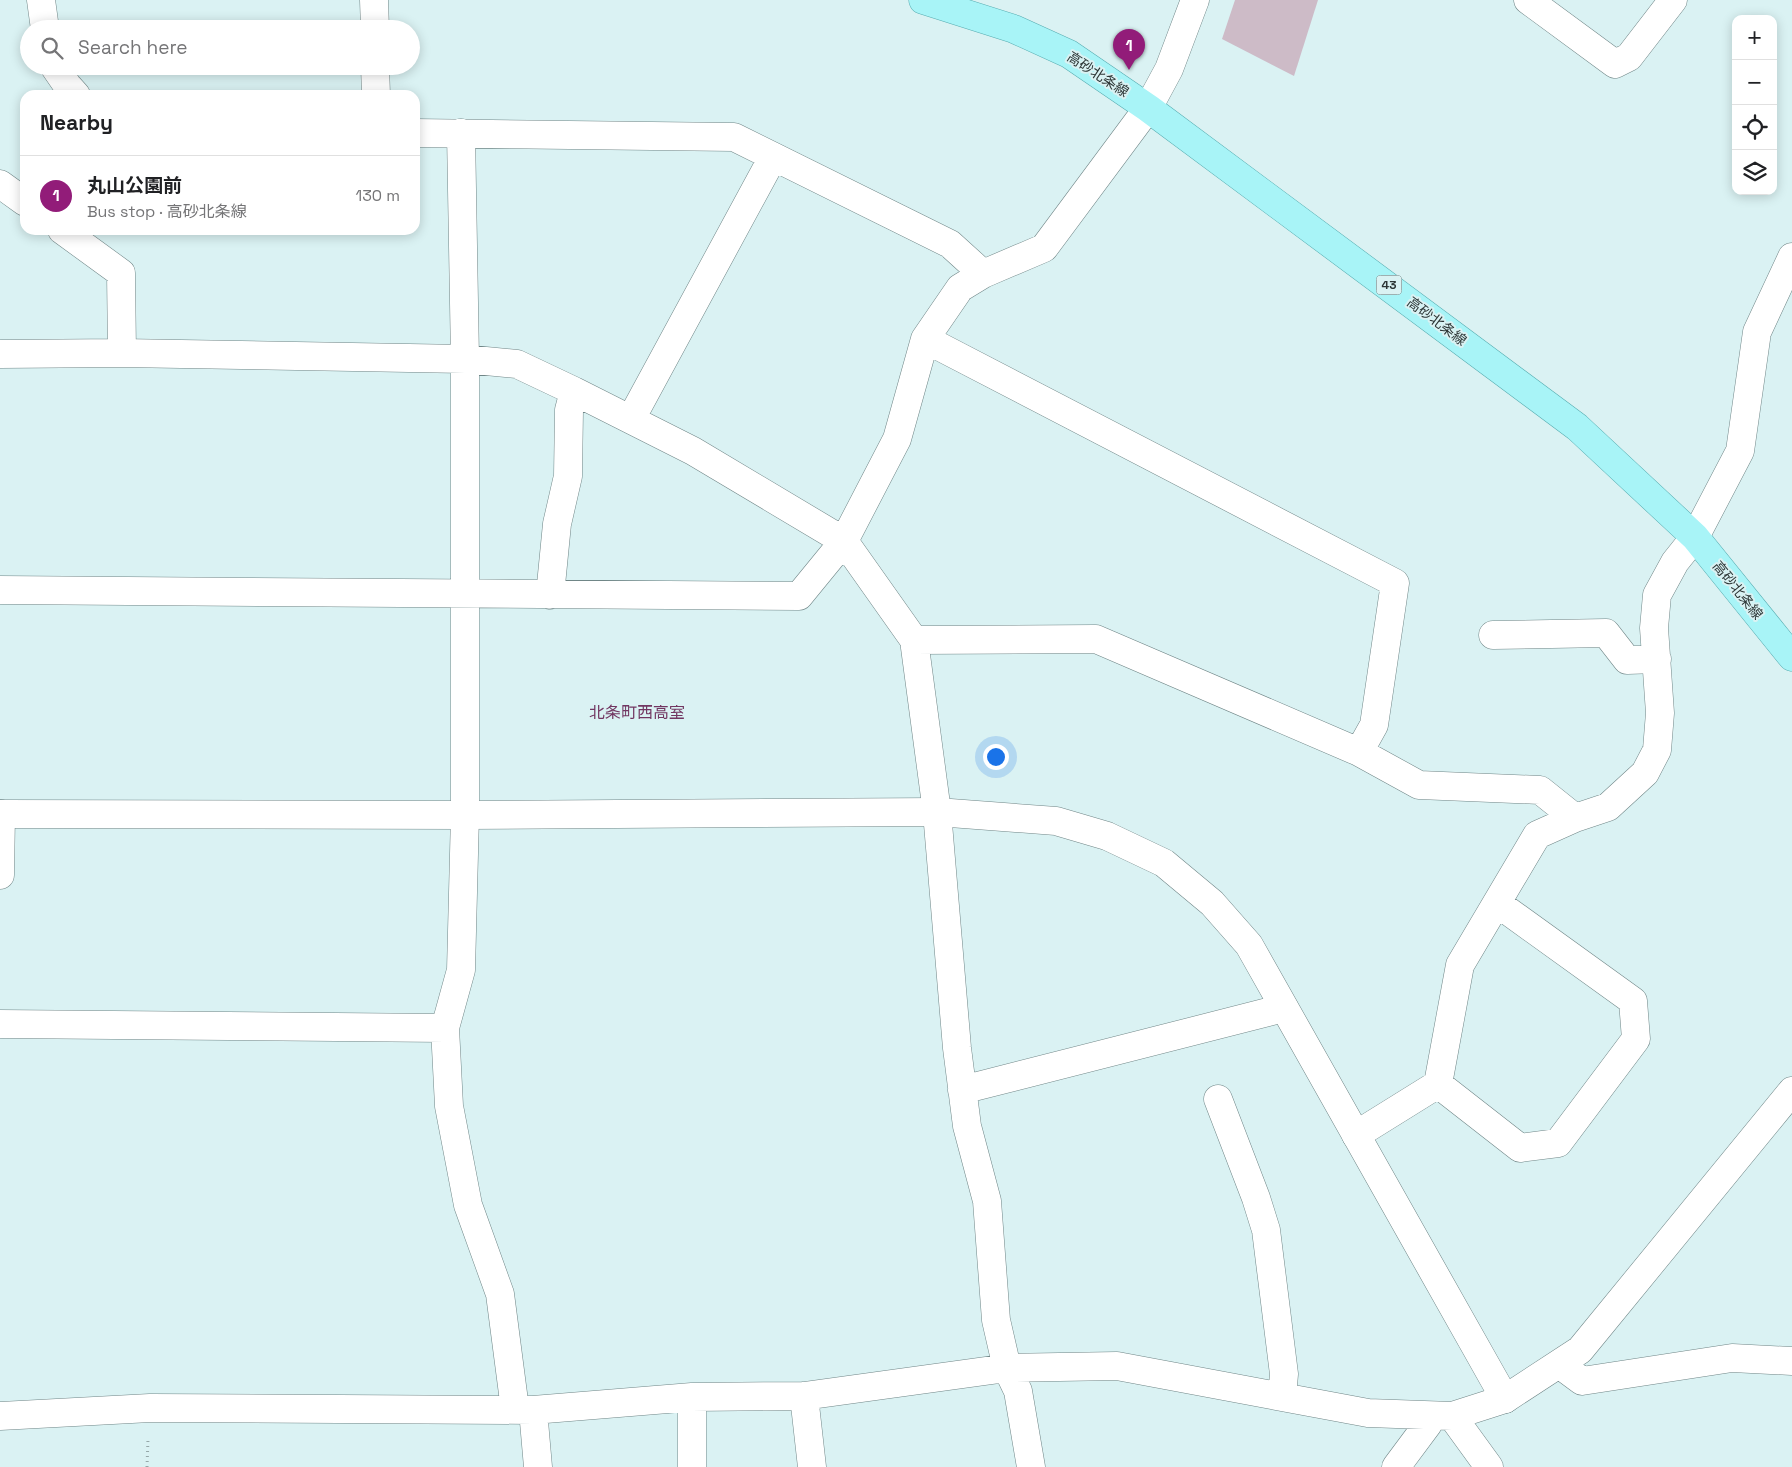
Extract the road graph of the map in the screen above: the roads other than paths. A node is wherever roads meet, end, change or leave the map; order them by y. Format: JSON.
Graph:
{"nodes":[{"id":1,"x":41,"y":0,"type":"edge"},
{"id":2,"x":374,"y":0,"type":"edge"},
{"id":3,"x":923,"y":0,"type":"edge"},
{"id":4,"x":1195,"y":0,"type":"edge"},
{"id":5,"x":1528,"y":0,"type":"edge"},
{"id":6,"x":1674,"y":0,"type":"edge"},
{"id":7,"x":44,"y":20,"type":"edge"},
{"id":8,"x":375,"y":20,"type":"edge"},
{"id":9,"x":60,"y":75,"type":"edge"},
{"id":10,"x":375,"y":75,"type":"edge"},
{"id":11,"x":72,"y":90,"type":"edge"},
{"id":12,"x":376,"y":90,"type":"edge"},
{"id":13,"x":1148,"y":108,"type":"junction"},
{"id":14,"x":420,"y":133,"type":"edge"},
{"id":15,"x":461,"y":133,"type":"junction"},
{"id":16,"x":773,"y":157,"type":"junction"},
{"id":17,"x":0,"y":184,"type":"edge"},
{"id":18,"x":20,"y":198,"type":"edge"},
{"id":19,"x":69,"y":235,"type":"edge"},
{"id":20,"x":1792,"y":257,"type":"edge"},
{"id":21,"x":983,"y":274,"type":"junction"},
{"id":22,"x":925,"y":339,"type":"junction"},
{"id":23,"x":122,"y":353,"type":"junction"},
{"id":24,"x":0,"y":354,"type":"edge"},
{"id":25,"x":465,"y":359,"type":"junction"},
{"id":26,"x":574,"y":391,"type":"junction"},
{"id":27,"x":631,"y":419,"type":"junction"},
{"id":28,"x":1695,"y":537,"type":"junction"},
{"id":29,"x":844,"y":541,"type":"junction"},
{"id":30,"x":0,"y":590,"type":"edge"},
{"id":31,"x":465,"y":594,"type":"junction"},
{"id":32,"x":550,"y":594,"type":"junction"},
{"id":33,"x":1492,"y":635,"type":"dead end"},
{"id":34,"x":914,"y":640,"type":"junction"},
{"id":35,"x":1792,"y":657,"type":"edge"},
{"id":36,"x":1657,"y":659,"type":"junction"},
{"id":37,"x":1359,"y":752,"type":"junction"},
{"id":38,"x":937,"y":812,"type":"junction"},
{"id":39,"x":0,"y":814,"type":"edge"},
{"id":40,"x":465,"y":815,"type":"junction"},
{"id":41,"x":1575,"y":818,"type":"junction"},
{"id":42,"x":0,"y":876,"type":"edge"},
{"id":43,"x":1497,"y":903,"type":"junction"},
{"id":44,"x":1284,"y":1008,"type":"junction"},
{"id":45,"x":0,"y":1024,"type":"edge"},
{"id":46,"x":445,"y":1028,"type":"junction"},
{"id":47,"x":1438,"y":1084,"type":"junction"},
{"id":48,"x":962,"y":1090,"type":"junction"},
{"id":49,"x":1792,"y":1091,"type":"edge"},
{"id":50,"x":1218,"y":1099,"type":"dead end"},
{"id":51,"x":1356,"y":1135,"type":"junction"},
{"id":52,"x":1792,"y":1361,"type":"edge"},
{"id":53,"x":1559,"y":1364,"type":"junction"},
{"id":54,"x":1008,"y":1368,"type":"junction"},
{"id":55,"x":804,"y":1396,"type":"junction"},
{"id":56,"x":692,"y":1397,"type":"junction"},
{"id":57,"x":1282,"y":1397,"type":"junction"},
{"id":58,"x":1504,"y":1399,"type":"junction"},
{"id":59,"x":524,"y":1410,"type":"junction"},
{"id":60,"x":0,"y":1416,"type":"edge"},
{"id":61,"x":1439,"y":1416,"type":"junction"},
{"id":62,"x":538,"y":1467,"type":"edge"},
{"id":63,"x":692,"y":1467,"type":"edge"},
{"id":64,"x":812,"y":1467,"type":"edge"},
{"id":65,"x":1030,"y":1467,"type":"edge"},
{"id":66,"x":1396,"y":1467,"type":"edge"},
{"id":67,"x":1489,"y":1467,"type":"edge"}],
"edges":[{"from":1,"to":7,"type":"street"},
{"from":2,"to":8,"type":"street"},
{"from":3,"to":13,"type":"main road","name":"高砂北条線","number":"43"},
{"from":4,"to":13,"type":"street"},
{"from":5,"to":6,"type":"street"},
{"from":9,"to":11,"type":"street"},
{"from":10,"to":12,"type":"street"},
{"from":13,"to":21,"type":"street"},
{"from":13,"to":28,"type":"main road","name":"高砂北条線","number":"43"},
{"from":14,"to":15,"type":"street"},
{"from":15,"to":16,"type":"street"},
{"from":15,"to":25,"type":"street"},
{"from":16,"to":21,"type":"street"},
{"from":16,"to":27,"type":"street"},
{"from":17,"to":18,"type":"street"},
{"from":19,"to":23,"type":"street"},
{"from":20,"to":28,"type":"street"},
{"from":21,"to":22,"type":"street"},
{"from":22,"to":29,"type":"street"},
{"from":22,"to":37,"type":"street"},
{"from":23,"to":24,"type":"street"},
{"from":23,"to":25,"type":"street"},
{"from":25,"to":26,"type":"street"},
{"from":25,"to":31,"type":"street"},
{"from":26,"to":27,"type":"street"},
{"from":26,"to":32,"type":"street"},
{"from":27,"to":29,"type":"street"},
{"from":28,"to":35,"type":"main road","name":"高砂北条線","number":"43"},
{"from":28,"to":36,"type":"street"},
{"from":29,"to":32,"type":"street"},
{"from":29,"to":34,"type":"street"},
{"from":30,"to":31,"type":"street"},
{"from":31,"to":32,"type":"street"},
{"from":31,"to":40,"type":"street"},
{"from":33,"to":36,"type":"street"},
{"from":34,"to":37,"type":"street"},
{"from":34,"to":38,"type":"street"},
{"from":36,"to":41,"type":"street"},
{"from":37,"to":41,"type":"street"},
{"from":38,"to":40,"type":"street"},
{"from":38,"to":44,"type":"street"},
{"from":38,"to":48,"type":"street"},
{"from":39,"to":40,"type":"street"},
{"from":39,"to":42,"type":"street"},
{"from":40,"to":46,"type":"street"},
{"from":41,"to":43,"type":"street"},
{"from":43,"to":47,"type":"street"},
{"from":43,"to":47,"type":"street"},
{"from":44,"to":48,"type":"street"},
{"from":44,"to":51,"type":"street"},
{"from":45,"to":46,"type":"street"},
{"from":46,"to":59,"type":"street"},
{"from":47,"to":51,"type":"street"},
{"from":48,"to":54,"type":"street"},
{"from":49,"to":53,"type":"street"},
{"from":50,"to":57,"type":"street"},
{"from":51,"to":58,"type":"street"},
{"from":52,"to":53,"type":"street"},
{"from":53,"to":58,"type":"street"},
{"from":54,"to":55,"type":"street"},
{"from":54,"to":57,"type":"street"},
{"from":54,"to":65,"type":"street"},
{"from":55,"to":56,"type":"street"},
{"from":55,"to":64,"type":"street"},
{"from":56,"to":59,"type":"street"},
{"from":56,"to":63,"type":"street"},
{"from":57,"to":61,"type":"street"},
{"from":58,"to":61,"type":"street"},
{"from":59,"to":60,"type":"street"},
{"from":59,"to":62,"type":"street"},
{"from":61,"to":66,"type":"street"},
{"from":61,"to":67,"type":"street"}]}
